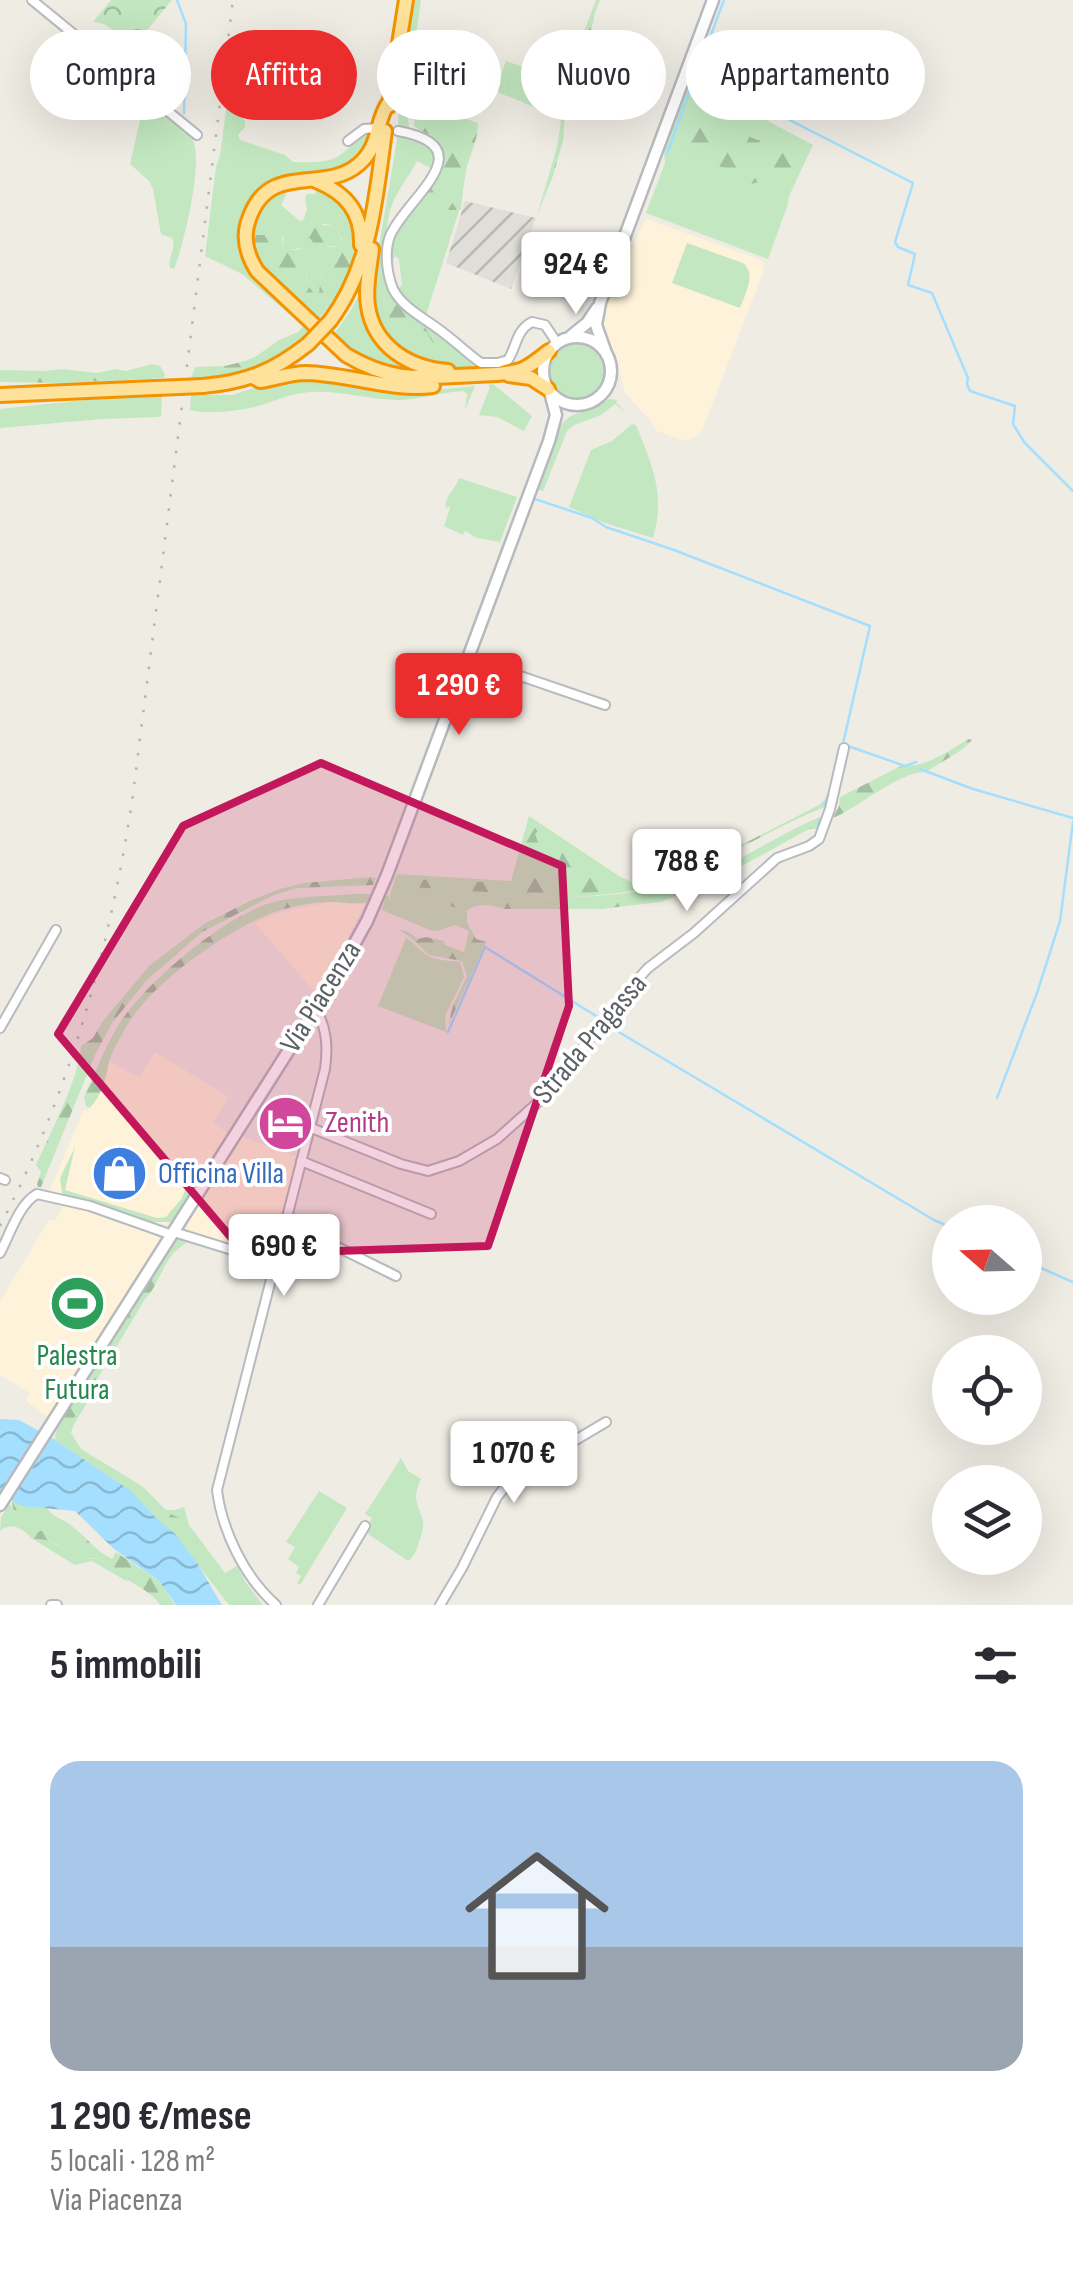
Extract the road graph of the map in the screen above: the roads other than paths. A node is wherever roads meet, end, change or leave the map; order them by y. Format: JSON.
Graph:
{"nodes":[{"id":1,"x":32,"y":0,"type":"edge"},
{"id":2,"x":406,"y":0,"type":"edge"},
{"id":3,"x":712,"y":0,"type":"edge"},
{"id":4,"x":401,"y":30,"type":"edge"},
{"id":5,"x":380,"y":120,"type":"edge"},
{"id":6,"x":386,"y":120,"type":"edge"},
{"id":7,"x":378,"y":128,"type":"dead end"},
{"id":8,"x":398,"y":131,"type":"dead end"},
{"id":9,"x":197,"y":135,"type":"dead end"},
{"id":10,"x":348,"y":141,"type":"dead end"},
{"id":11,"x":310,"y":179,"type":"junction"},
{"id":12,"x":371,"y":215,"type":"junction"},
{"id":13,"x":348,"y":295,"type":"junction"},
{"id":14,"x":600,"y":303,"type":"junction"},
{"id":15,"x":558,"y":344,"type":"junction"},
{"id":16,"x":606,"y":353,"type":"junction"},
{"id":17,"x":498,"y":374,"type":"junction"},
{"id":18,"x":476,"y":375,"type":"junction"},
{"id":19,"x":253,"y":378,"type":"junction"},
{"id":20,"x":549,"y":391,"type":"junction"},
{"id":21,"x":0,"y":392,"type":"edge"},
{"id":22,"x":24,"y":394,"type":"junction"},
{"id":23,"x":0,"y":404,"type":"edge"},
{"id":24,"x":583,"y":404,"type":"junction"},
{"id":25,"x":549,"y":442,"type":"junction"},
{"id":26,"x":468,"y":658,"type":"junction"},
{"id":27,"x":605,"y":705,"type":"dead end"},
{"id":28,"x":844,"y":748,"type":"dead end"},
{"id":29,"x":56,"y":930,"type":"dead end"},
{"id":30,"x":315,"y":1008,"type":"junction"},
{"id":31,"x":0,"y":1028,"type":"edge"},
{"id":32,"x":309,"y":1127,"type":"junction"},
{"id":33,"x":300,"y":1161,"type":"junction"},
{"id":34,"x":431,"y":1214,"type":"dead end"},
{"id":35,"x":285,"y":1222,"type":"junction"},
{"id":36,"x":173,"y":1233,"type":"junction"},
{"id":37,"x":0,"y":1252,"type":"edge"},
{"id":38,"x":274,"y":1263,"type":"junction"},
{"id":39,"x":396,"y":1276,"type":"dead end"},
{"id":40,"x":606,"y":1422,"type":"dead end"},
{"id":41,"x":0,"y":1505,"type":"edge"},
{"id":42,"x":364,"y":1526,"type":"dead end"},
{"id":43,"x":276,"y":1605,"type":"edge"},
{"id":44,"x":318,"y":1605,"type":"edge"},
{"id":45,"x":440,"y":1605,"type":"edge"}],
"edges":[{"from":1,"to":9,"type":"street"},
{"from":2,"to":4,"type":"highway"},
{"from":3,"to":14,"type":"main road"},
{"from":5,"to":11,"type":"highway"},
{"from":6,"to":12,"type":"highway"},
{"from":7,"to":10,"type":"street"},
{"from":8,"to":15,"type":"street"},
{"from":11,"to":13,"type":"highway"},
{"from":11,"to":18,"type":"highway"},
{"from":12,"to":13,"type":"highway"},
{"from":12,"to":18,"type":"highway"},
{"from":13,"to":19,"type":"highway","bridge":true},
{"from":14,"to":15,"type":"main road"},
{"from":14,"to":16,"type":"main road"},
{"from":15,"to":16,"type":"main road"},
{"from":15,"to":17,"type":"highway"},
{"from":15,"to":20,"type":"main road"},
{"from":16,"to":24,"type":"main road"},
{"from":17,"to":18,"type":"highway"},
{"from":17,"to":19,"type":"highway"},
{"from":17,"to":20,"type":"highway"},
{"from":19,"to":22,"type":"highway","bridge":true},
{"from":20,"to":24,"type":"main road"},
{"from":20,"to":25,"type":"main road","name":"Via Piacenza"},
{"from":21,"to":22,"type":"highway"},
{"from":22,"to":23,"type":"highway"},
{"from":24,"to":25,"type":"main road","name":"Via Piacenza"},
{"from":25,"to":26,"type":"main road","name":"Via Piacenza"},
{"from":26,"to":27,"type":"street"},
{"from":26,"to":30,"type":"main road","name":"Via Piacenza"},
{"from":28,"to":32,"type":"street","name":"Strada Pragassa"},
{"from":29,"to":31,"type":"street"},
{"from":30,"to":32,"type":"street"},
{"from":30,"to":36,"type":"main road","name":"Via Piacenza"},
{"from":32,"to":33,"type":"street"},
{"from":33,"to":34,"type":"street"},
{"from":33,"to":35,"type":"street"},
{"from":35,"to":38,"type":"street"},
{"from":35,"to":39,"type":"street"},
{"from":36,"to":37,"type":"street"},
{"from":36,"to":38,"type":"street"},
{"from":36,"to":41,"type":"main road","name":"Via Piacenza"},
{"from":38,"to":43,"type":"street"},
{"from":40,"to":45,"type":"street"},
{"from":42,"to":44,"type":"street"}]}
